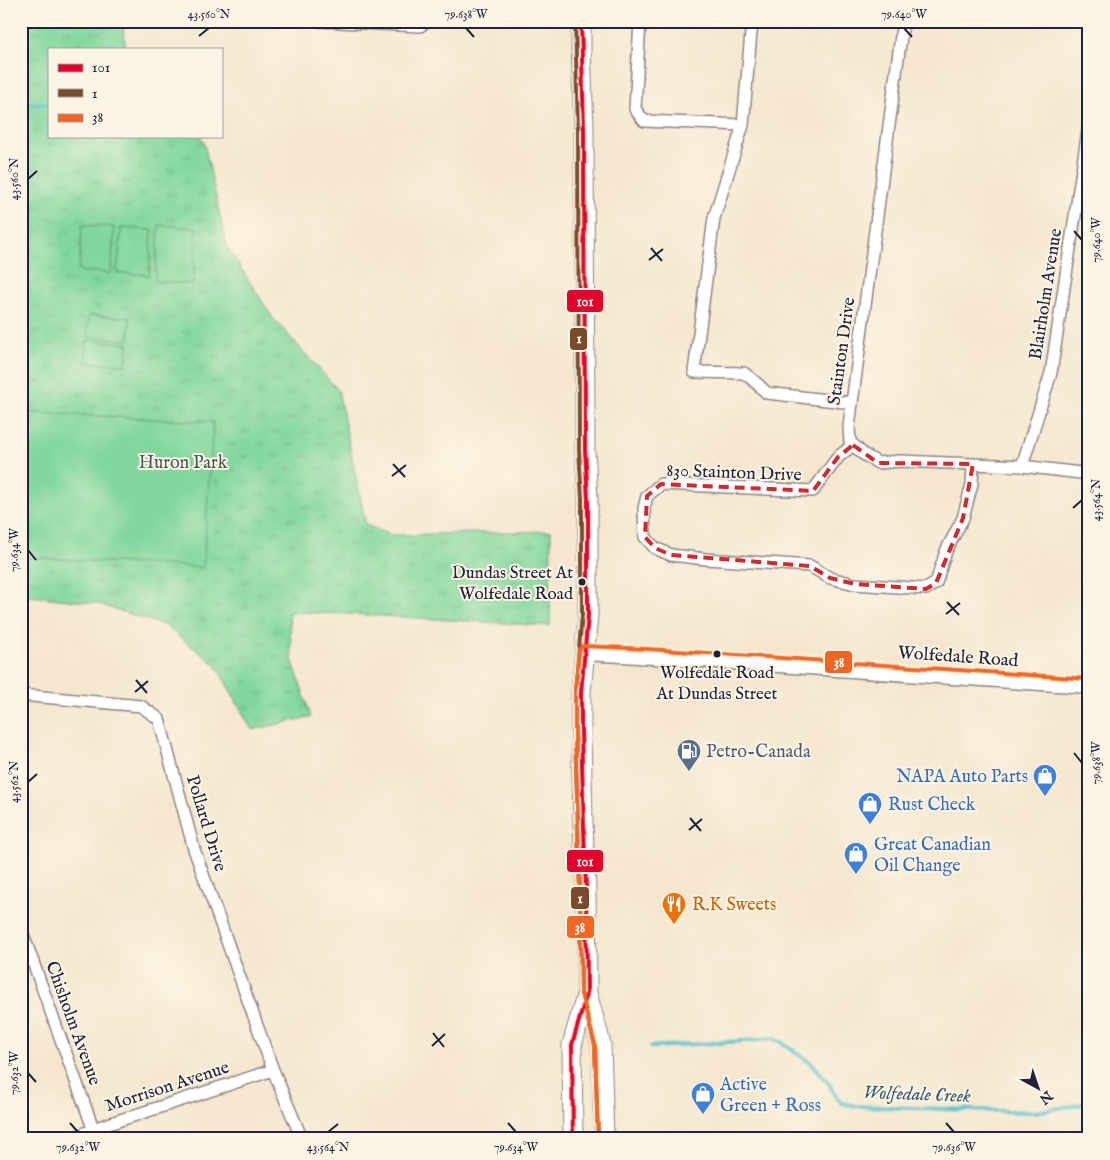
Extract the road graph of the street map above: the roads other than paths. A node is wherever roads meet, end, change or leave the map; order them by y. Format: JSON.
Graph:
{"nodes":[{"id":1,"x":320,"y":21,"type":"edge"},
{"id":2,"x":427,"y":21,"type":"edge"},
{"id":3,"x":581,"y":21,"type":"edge"},
{"id":4,"x":640,"y":21,"type":"edge"},
{"id":5,"x":752,"y":21,"type":"edge"},
{"id":6,"x":903,"y":21,"type":"edge"},
{"id":7,"x":1089,"y":124,"type":"edge"},
{"id":8,"x":743,"y":125,"type":"junction"},
{"id":9,"x":852,"y":403,"type":"junction"},
{"id":10,"x":853,"y":445,"type":"junction"},
{"id":11,"x":973,"y":464,"type":"junction"},
{"id":12,"x":1022,"y":466,"type":"junction"},
{"id":13,"x":1089,"y":474,"type":"edge"},
{"id":14,"x":585,"y":652,"type":"junction"},
{"id":15,"x":1089,"y":685,"type":"edge"},
{"id":16,"x":21,"y":695,"type":"edge"},
{"id":17,"x":21,"y":930,"type":"edge"},
{"id":18,"x":587,"y":993,"type":"junction"},
{"id":19,"x":273,"y":1070,"type":"junction"},
{"id":20,"x":95,"y":1134,"type":"edge"},
{"id":21,"x":73,"y":1139,"type":"edge"},
{"id":22,"x":302,"y":1139,"type":"edge"},
{"id":23,"x":573,"y":1139,"type":"edge"},
{"id":24,"x":604,"y":1139,"type":"edge"}],
"edges":[{"from":1,"to":2,"type":"street"},
{"from":3,"to":14,"type":"main road"},
{"from":4,"to":8,"type":"street"},
{"from":5,"to":8,"type":"street"},
{"from":6,"to":9,"type":"street","name":"Stainton Drive"},
{"from":7,"to":12,"type":"street","name":"Blairholm Avenue"},
{"from":8,"to":9,"type":"street"},
{"from":9,"to":10,"type":"street","name":"Stainton Drive"},
{"from":10,"to":11,"type":"street"},
{"from":10,"to":11,"type":"street","name":"830 Stainton Drive"},
{"from":11,"to":12,"type":"street"},
{"from":12,"to":13,"type":"street"},
{"from":14,"to":15,"type":"street","name":"Wolfedale Road"},
{"from":14,"to":18,"type":"main road"},
{"from":16,"to":19,"type":"street","name":"Pollard Drive"},
{"from":17,"to":20,"type":"street","name":"Chisholm Avenue"},
{"from":18,"to":23,"type":"main road"},
{"from":18,"to":24,"type":"main road"},
{"from":19,"to":20,"type":"street","name":"Morrison Avenue"},
{"from":19,"to":22,"type":"street","name":"Pollard Drive"},
{"from":20,"to":21,"type":"street","name":"Morrison Avenue"}]}
